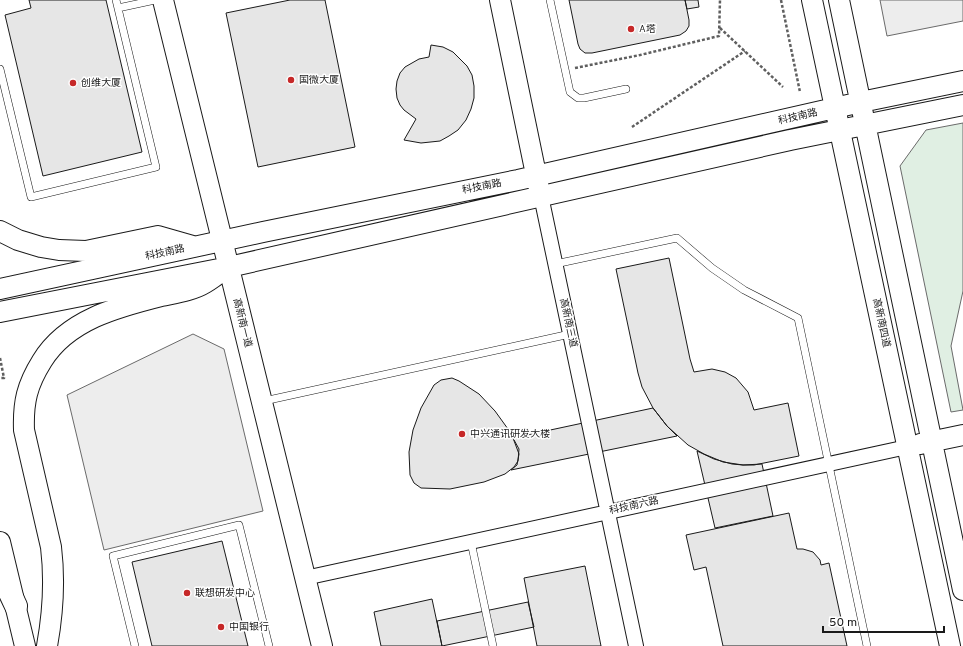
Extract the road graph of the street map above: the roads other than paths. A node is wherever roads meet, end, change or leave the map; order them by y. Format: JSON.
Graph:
{"nodes":[{"id":1,"x":116,"y":0,"type":"edge"},
{"id":2,"x":155,"y":0,"type":"edge"},
{"id":3,"x":163,"y":0,"type":"edge"},
{"id":4,"x":500,"y":0,"type":"edge"},
{"id":5,"x":550,"y":0,"type":"edge"},
{"id":6,"x":812,"y":0,"type":"edge"},
{"id":7,"x":839,"y":0,"type":"edge"},
{"id":8,"x":118,"y":8,"type":"junction"},
{"id":9,"x":0,"y":69,"type":"edge"},
{"id":10,"x":963,"y":81,"type":"edge"},
{"id":11,"x":626,"y":89,"type":"dead end"},
{"id":12,"x":861,"y":102,"type":"junction"},
{"id":13,"x":963,"y":105,"type":"edge"},
{"id":14,"x":835,"y":108,"type":"junction"},
{"id":15,"x":865,"y":125,"type":"junction"},
{"id":16,"x":839,"y":130,"type":"junction"},
{"id":17,"x":537,"y":176,"type":"junction"},
{"id":18,"x":541,"y":196,"type":"junction"},
{"id":19,"x":0,"y":231,"type":"edge"},
{"id":20,"x":222,"y":240,"type":"junction"},
{"id":21,"x":195,"y":246,"type":"junction"},
{"id":22,"x":555,"y":264,"type":"junction"},
{"id":23,"x":229,"y":266,"type":"junction"},
{"id":24,"x":0,"y":289,"type":"edge"},
{"id":25,"x":0,"y":312,"type":"edge"},
{"id":26,"x":570,"y":334,"type":"junction"},
{"id":27,"x":262,"y":401,"type":"junction"},
{"id":28,"x":963,"y":435,"type":"edge"},
{"id":29,"x":932,"y":442,"type":"junction"},
{"id":30,"x":907,"y":447,"type":"junction"},
{"id":31,"x":828,"y":464,"type":"junction"},
{"id":32,"x":608,"y":512,"type":"junction"},
{"id":33,"x":0,"y":542,"type":"edge"},
{"id":34,"x":471,"y":542,"type":"junction"},
{"id":35,"x":0,"y":572,"type":"edge"},
{"id":36,"x":305,"y":578,"type":"junction"},
{"id":37,"x":963,"y":590,"type":"edge"},
{"id":38,"x":16,"y":606,"type":"junction"},
{"id":39,"x":25,"y":646,"type":"edge"},
{"id":40,"x":47,"y":646,"type":"edge"},
{"id":41,"x":135,"y":646,"type":"edge"},
{"id":42,"x":269,"y":646,"type":"edge"},
{"id":43,"x":322,"y":646,"type":"edge"},
{"id":44,"x":494,"y":646,"type":"edge"},
{"id":45,"x":636,"y":646,"type":"edge"},
{"id":46,"x":866,"y":646,"type":"edge"},
{"id":47,"x":950,"y":646,"type":"edge"}],
"edges":[{"from":1,"to":8,"type":"lane"},
{"from":2,"to":8,"type":"lane"},
{"from":3,"to":20,"type":"main road","name":"高新南一道"},
{"from":4,"to":17,"type":"main road","name":"高新南三道"},
{"from":5,"to":11,"type":"lane"},
{"from":6,"to":14,"type":"main road","name":"高新南四道"},
{"from":7,"to":12,"type":"main road"},
{"from":8,"to":9,"type":"lane"},
{"from":10,"to":12,"type":"main road","name":"科技南路"},
{"from":12,"to":14,"type":"main road","name":"科技南路"},
{"from":12,"to":15,"type":"main road"},
{"from":13,"to":15,"type":"main road","name":"科技南路"},
{"from":14,"to":16,"type":"main road","name":"高新南四道"},
{"from":14,"to":17,"type":"main road","name":"科技南路"},
{"from":15,"to":16,"type":"main road","name":"科技南路"},
{"from":15,"to":29,"type":"main road"},
{"from":16,"to":18,"type":"main road","name":"科技南路"},
{"from":16,"to":30,"type":"main road","name":"高新南四道"},
{"from":17,"to":18,"type":"main road","name":"高新南三道"},
{"from":17,"to":20,"type":"main road","name":"科技南路"},
{"from":18,"to":22,"type":"street","name":"高新南三道"},
{"from":18,"to":23,"type":"main road","name":"科技南路"},
{"from":19,"to":21,"type":"main road"},
{"from":20,"to":21,"type":"main road","name":"科技南路"},
{"from":20,"to":23,"type":"main road","name":"高新南一道"},
{"from":21,"to":24,"type":"main road","name":"科技南路"},
{"from":22,"to":26,"type":"street","name":"高新南三道"},
{"from":22,"to":31,"type":"lane"},
{"from":23,"to":25,"type":"main road","name":"科技南路"},
{"from":23,"to":27,"type":"main road","name":"高新南一道"},
{"from":23,"to":40,"type":"main road"},
{"from":26,"to":27,"type":"lane"},
{"from":26,"to":32,"type":"street","name":"高新南三道"},
{"from":27,"to":36,"type":"main road","name":"高新南一道"},
{"from":28,"to":29,"type":"main road","name":"科技南六路"},
{"from":29,"to":30,"type":"main road","name":"科技南六路"},
{"from":29,"to":37,"type":"main road"},
{"from":30,"to":31,"type":"street","name":"科技南六路"},
{"from":30,"to":47,"type":"main road","name":"高新南四道"},
{"from":31,"to":32,"type":"street","name":"科技南六路"},
{"from":31,"to":46,"type":"lane"},
{"from":32,"to":34,"type":"street","name":"科技南六路"},
{"from":32,"to":45,"type":"street","name":"高新南三道"},
{"from":33,"to":38,"type":"main road"},
{"from":34,"to":36,"type":"street","name":"科技南六路"},
{"from":34,"to":44,"type":"lane"},
{"from":35,"to":38,"type":"main road"},
{"from":36,"to":43,"type":"main road","name":"高新南一道"},
{"from":38,"to":39,"type":"main road"},
{"from":41,"to":42,"type":"lane"}]}
